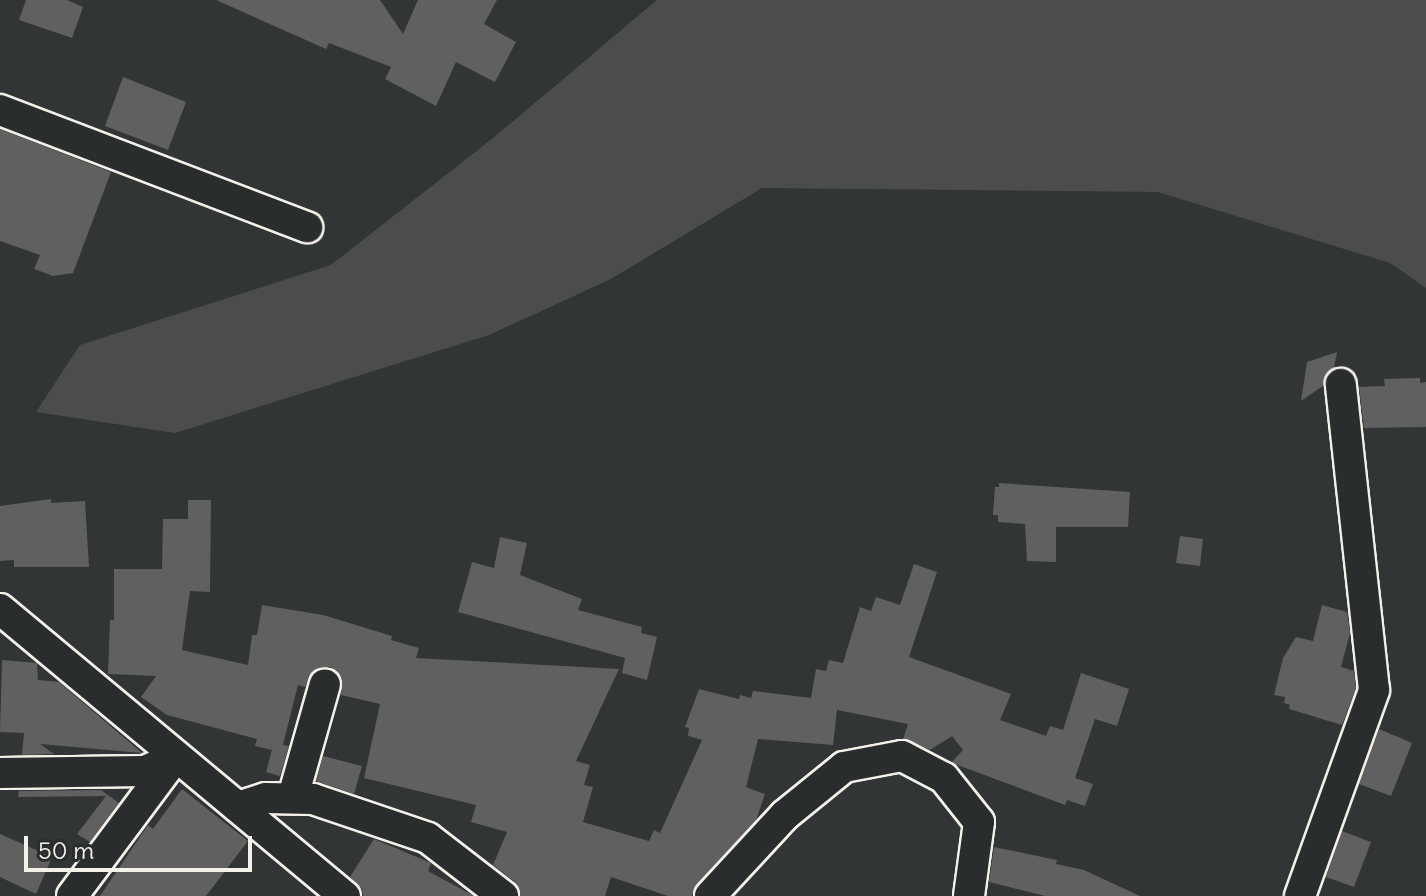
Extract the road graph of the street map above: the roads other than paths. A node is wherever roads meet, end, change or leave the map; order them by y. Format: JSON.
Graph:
{"nodes":[{"id":1,"x":0,"y":110,"type":"edge"},
{"id":2,"x":307,"y":227,"type":"dead end"},
{"id":3,"x":1341,"y":384,"type":"dead end"},
{"id":4,"x":0,"y":609,"type":"edge"},
{"id":5,"x":325,"y":684,"type":"dead end"},
{"id":6,"x":175,"y":757,"type":"junction"},
{"id":7,"x":0,"y":773,"type":"edge"},
{"id":8,"x":293,"y":797,"type":"junction"},
{"id":9,"x":238,"y":807,"type":"junction"},
{"id":10,"x":72,"y":896,"type":"edge"},
{"id":11,"x":345,"y":896,"type":"edge"},
{"id":12,"x":503,"y":896,"type":"edge"},
{"id":13,"x":710,"y":896,"type":"edge"},
{"id":14,"x":969,"y":896,"type":"edge"},
{"id":15,"x":1300,"y":896,"type":"edge"}],
"edges":[{"from":1,"to":2,"type":"street"},
{"from":3,"to":15,"type":"street"},
{"from":4,"to":6,"type":"street"},
{"from":5,"to":8,"type":"street"},
{"from":6,"to":7,"type":"street"},
{"from":6,"to":9,"type":"street"},
{"from":6,"to":10,"type":"street"},
{"from":8,"to":9,"type":"street"},
{"from":8,"to":12,"type":"street"},
{"from":9,"to":11,"type":"street"},
{"from":13,"to":14,"type":"street"}]}
